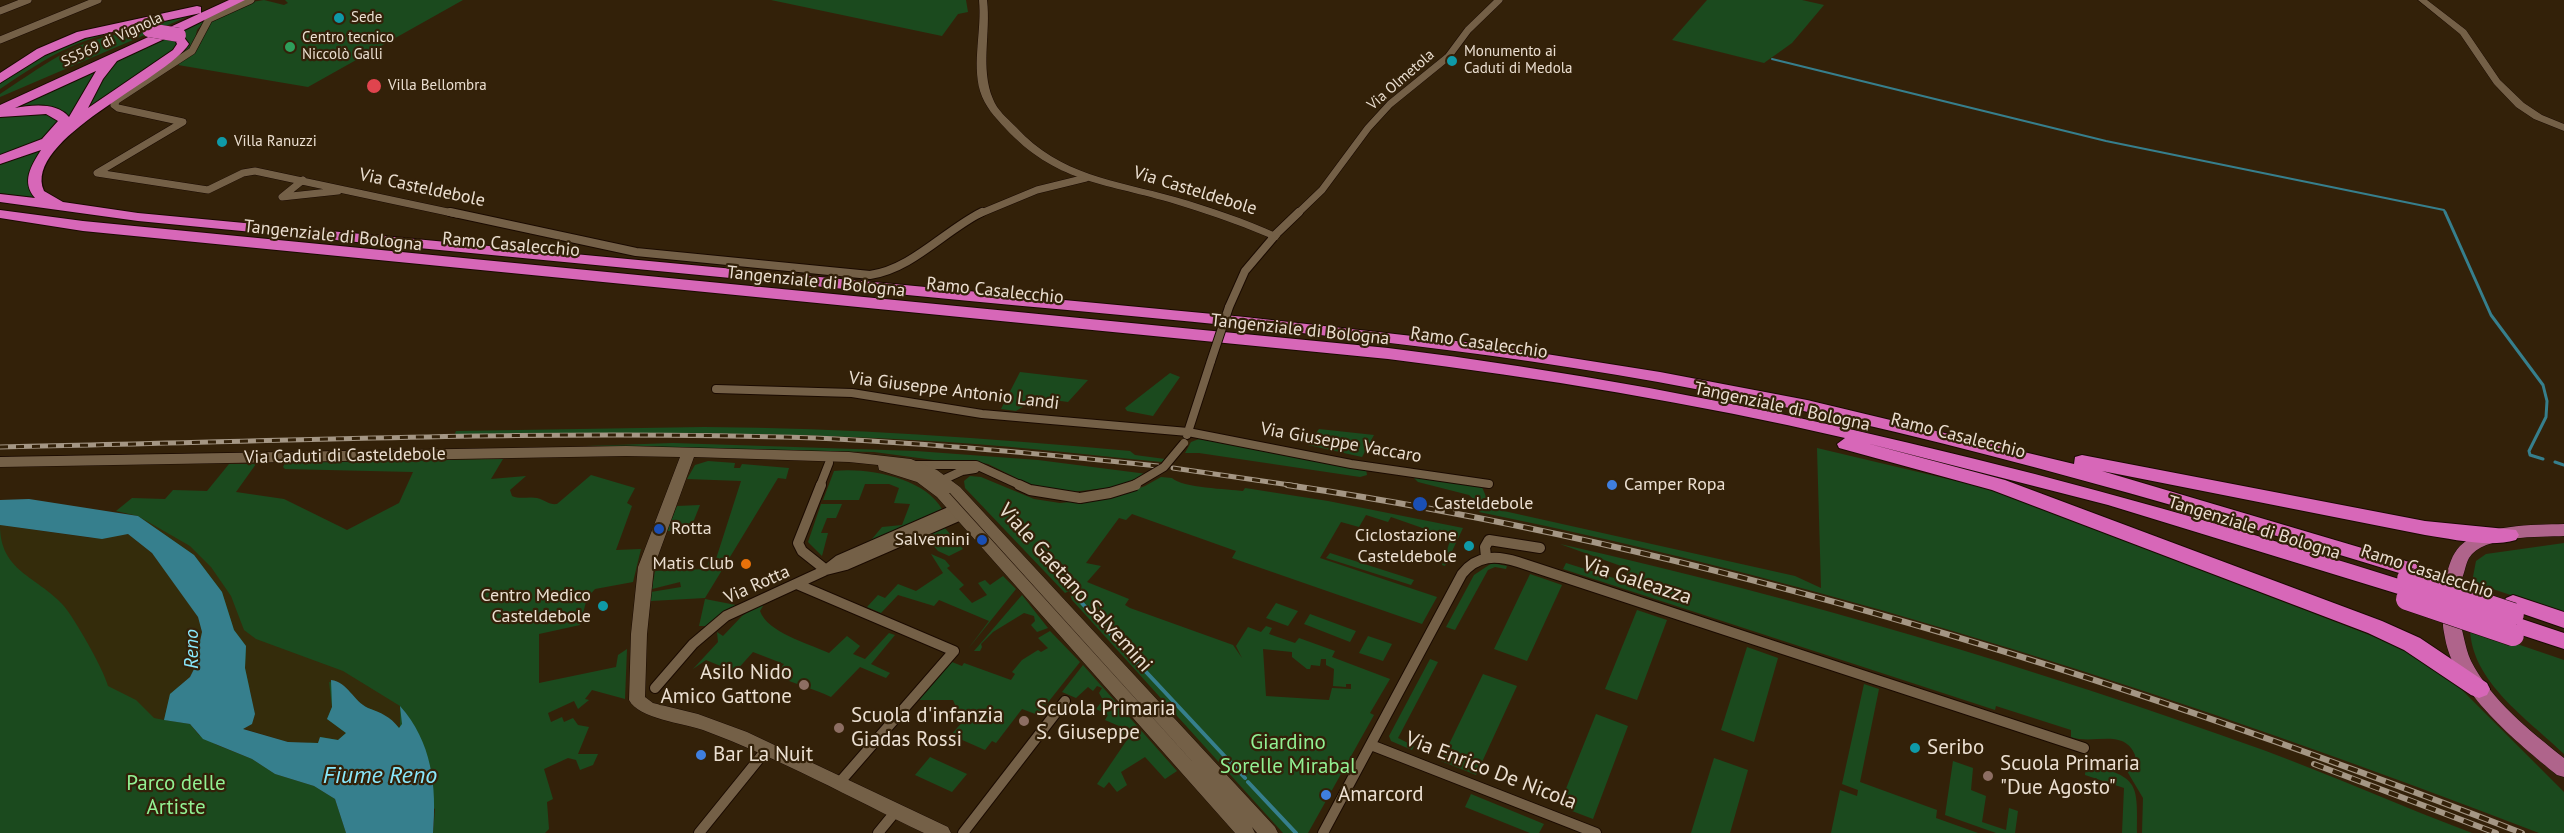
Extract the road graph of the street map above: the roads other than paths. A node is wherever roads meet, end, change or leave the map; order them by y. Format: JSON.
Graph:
{"nodes":[{"id":1,"x":28,"y":0,"type":"edge"},
{"id":2,"x":98,"y":0,"type":"edge"},
{"id":3,"x":229,"y":0,"type":"edge"},
{"id":4,"x":248,"y":0,"type":"edge"},
{"id":5,"x":983,"y":0,"type":"edge"},
{"id":6,"x":1499,"y":0,"type":"edge"},
{"id":7,"x":2422,"y":0,"type":"edge"},
{"id":8,"x":0,"y":11,"type":"edge"},
{"id":9,"x":153,"y":34,"type":"junction"},
{"id":10,"x":0,"y":40,"type":"edge"},
{"id":11,"x":0,"y":79,"type":"edge"},
{"id":12,"x":0,"y":92,"type":"edge"},
{"id":13,"x":0,"y":100,"type":"edge"},
{"id":14,"x":0,"y":110,"type":"edge"},
{"id":15,"x":0,"y":115,"type":"edge"},
{"id":16,"x":2564,"y":128,"type":"edge"},
{"id":17,"x":64,"y":135,"type":"junction"},
{"id":18,"x":0,"y":160,"type":"edge"},
{"id":19,"x":1068,"y":177,"type":"junction"},
{"id":20,"x":303,"y":180,"type":"junction"},
{"id":21,"x":346,"y":190,"type":"junction"},
{"id":22,"x":0,"y":198,"type":"edge"},
{"id":23,"x":0,"y":205,"type":"edge"},
{"id":24,"x":0,"y":214,"type":"edge"},
{"id":25,"x":138,"y":217,"type":"junction"},
{"id":26,"x":0,"y":224,"type":"edge"},
{"id":27,"x":1274,"y":237,"type":"junction"},
{"id":28,"x":716,"y":389,"type":"dead end"},
{"id":29,"x":1920,"y":430,"type":"junction"},
{"id":30,"x":1188,"y":432,"type":"junction"},
{"id":31,"x":1801,"y":432,"type":"junction"},
{"id":32,"x":689,"y":453,"type":"junction"},
{"id":33,"x":727,"y":455,"type":"junction"},
{"id":34,"x":0,"y":462,"type":"edge"},
{"id":35,"x":829,"y":463,"type":"junction"},
{"id":36,"x":986,"y":470,"type":"junction"},
{"id":37,"x":935,"y":476,"type":"junction"},
{"id":38,"x":1489,"y":483,"type":"dead end"},
{"id":39,"x":958,"y":512,"type":"junction"},
{"id":40,"x":2564,"y":530,"type":"edge"},
{"id":41,"x":2509,"y":534,"type":"junction"},
{"id":42,"x":1540,"y":548,"type":"dead end"},
{"id":43,"x":1486,"y":557,"type":"junction"},
{"id":44,"x":826,"y":570,"type":"junction"},
{"id":45,"x":1025,"y":576,"type":"junction"},
{"id":46,"x":2455,"y":576,"type":"dead end"},
{"id":47,"x":2408,"y":584,"type":"junction"},
{"id":48,"x":800,"y":585,"type":"junction"},
{"id":49,"x":2513,"y":619,"type":"junction"},
{"id":50,"x":2564,"y":620,"type":"edge"},
{"id":51,"x":2451,"y":621,"type":"dead end"},
{"id":52,"x":2564,"y":631,"type":"edge"},
{"id":53,"x":2564,"y":641,"type":"edge"},
{"id":54,"x":2564,"y":653,"type":"edge"},
{"id":55,"x":655,"y":688,"type":"dead end"},
{"id":56,"x":2479,"y":689,"type":"junction"},
{"id":57,"x":1065,"y":701,"type":"dead end"},
{"id":58,"x":1371,"y":745,"type":"junction"},
{"id":59,"x":2084,"y":748,"type":"dead end"},
{"id":60,"x":767,"y":749,"type":"junction"},
{"id":61,"x":2561,"y":768,"type":"edge"},
{"id":62,"x":838,"y":783,"type":"junction"},
{"id":63,"x":897,"y":811,"type":"junction"},
{"id":64,"x":699,"y":833,"type":"edge"},
{"id":65,"x":878,"y":833,"type":"edge"},
{"id":66,"x":942,"y":833,"type":"edge"},
{"id":67,"x":963,"y":833,"type":"edge"},
{"id":68,"x":1246,"y":833,"type":"edge"},
{"id":69,"x":1269,"y":833,"type":"edge"},
{"id":70,"x":1323,"y":833,"type":"edge"},
{"id":71,"x":1596,"y":833,"type":"edge"}],
"edges":[{"from":1,"to":8,"type":"street"},
{"from":2,"to":10,"type":"street"},
{"from":3,"to":11,"type":"highway"},
{"from":3,"to":13,"type":"highway","name":"SS569 di Vignola"},
{"from":4,"to":9,"type":"highway","name":"SS569 di Vignola"},
{"from":4,"to":20,"type":"street","name":"Via Casteldebole"},
{"from":5,"to":19,"type":"main road","name":"Via Casteldebole"},
{"from":6,"to":27,"type":"street","name":"Via Olmetola"},
{"from":7,"to":16,"type":"main road"},
{"from":9,"to":12,"type":"highway"},
{"from":9,"to":14,"type":"highway","name":"SS569 di Vignola"},
{"from":9,"to":17,"type":"highway"},
{"from":9,"to":17,"type":"highway","bridge":true},
{"from":15,"to":18,"type":"highway"},
{"from":17,"to":25,"type":"highway"},
{"from":19,"to":21,"type":"street","name":"Via Casteldebole"},
{"from":19,"to":27,"type":"main road","name":"Via Casteldebole"},
{"from":20,"to":21,"type":"street","name":"Via Casteldebole"},
{"from":20,"to":21,"type":"street"},
{"from":22,"to":25,"type":"highway","name":"Tangenziale di Bologna"},
{"from":23,"to":47,"type":"highway","name":"Ramo Casalecchio"},
{"from":24,"to":47,"type":"highway","name":"Ramo Casalecchio"},
{"from":25,"to":29,"type":"highway","name":"Tangenziale di Bologna"},
{"from":26,"to":31,"type":"highway","name":"Tangenziale di Bologna"},
{"from":27,"to":30,"type":"street","bridge":true},
{"from":28,"to":30,"type":"street","name":"Via Giuseppe Antonio Landi"},
{"from":29,"to":41,"type":"highway"},
{"from":29,"to":47,"type":"highway","name":"Tangenziale di Bologna"},
{"from":30,"to":36,"type":"street","bridge":true},
{"from":30,"to":38,"type":"street","name":"Via Giuseppe Vaccaro"},
{"from":31,"to":47,"type":"highway","name":"Tangenziale di Bologna"},
{"from":31,"to":56,"type":"highway"},
{"from":32,"to":33,"type":"main road","name":"Via Caduti di Casteldebole"},
{"from":32,"to":34,"type":"main road","name":"Via Caduti di Casteldebole"},
{"from":32,"to":60,"type":"main road"},
{"from":33,"to":35,"type":"main road","name":"Viale Gaetano Salvemini"},
{"from":33,"to":37,"type":"main road","name":"Viale Gaetano Salvemini"},
{"from":35,"to":37,"type":"main road","name":"Viale Gaetano Salvemini"},
{"from":35,"to":44,"type":"street","name":"Via Rotta"},
{"from":36,"to":37,"type":"street"},
{"from":36,"to":37,"type":"street"},
{"from":37,"to":39,"type":"main road","name":"Viale Gaetano Salvemini"},
{"from":37,"to":45,"type":"main road","name":"Viale Gaetano Salvemini"},
{"from":39,"to":44,"type":"street","name":"Via Rotta"},
{"from":39,"to":45,"type":"main road","name":"Viale Gaetano Salvemini"},
{"from":40,"to":41,"type":"main road"},
{"from":41,"to":46,"type":"main road"},
{"from":42,"to":43,"type":"street"},
{"from":43,"to":58,"type":"street"},
{"from":43,"to":59,"type":"street","name":"Via Galeazza"},
{"from":44,"to":48,"type":"street","name":"Via Rotta"},
{"from":45,"to":68,"type":"main road","name":"Viale Gaetano Salvemini"},
{"from":45,"to":69,"type":"main road","name":"Viale Gaetano Salvemini"},
{"from":47,"to":49,"type":"highway","name":"Tangenziale di Bologna","bridge":true},
{"from":47,"to":49,"type":"highway","name":"Tangenziale di Bologna"},
{"from":48,"to":55,"type":"street","name":"Via Rotta"},
{"from":48,"to":62,"type":"street"},
{"from":49,"to":50,"type":"highway","name":"Tangenziale di Bologna"},
{"from":49,"to":52,"type":"highway","name":"Ramo Casalecchio"},
{"from":49,"to":53,"type":"highway"},
{"from":49,"to":54,"type":"highway","name":"Tangenziale di Bologna"},
{"from":51,"to":56,"type":"main road"},
{"from":56,"to":61,"type":"main road"},
{"from":57,"to":67,"type":"street"},
{"from":58,"to":70,"type":"street"},
{"from":58,"to":71,"type":"street","name":"Via Enrico De Nicola"},
{"from":60,"to":62,"type":"main road"},
{"from":60,"to":64,"type":"street"},
{"from":62,"to":63,"type":"main road"},
{"from":63,"to":65,"type":"street"},
{"from":63,"to":66,"type":"main road"}]}
